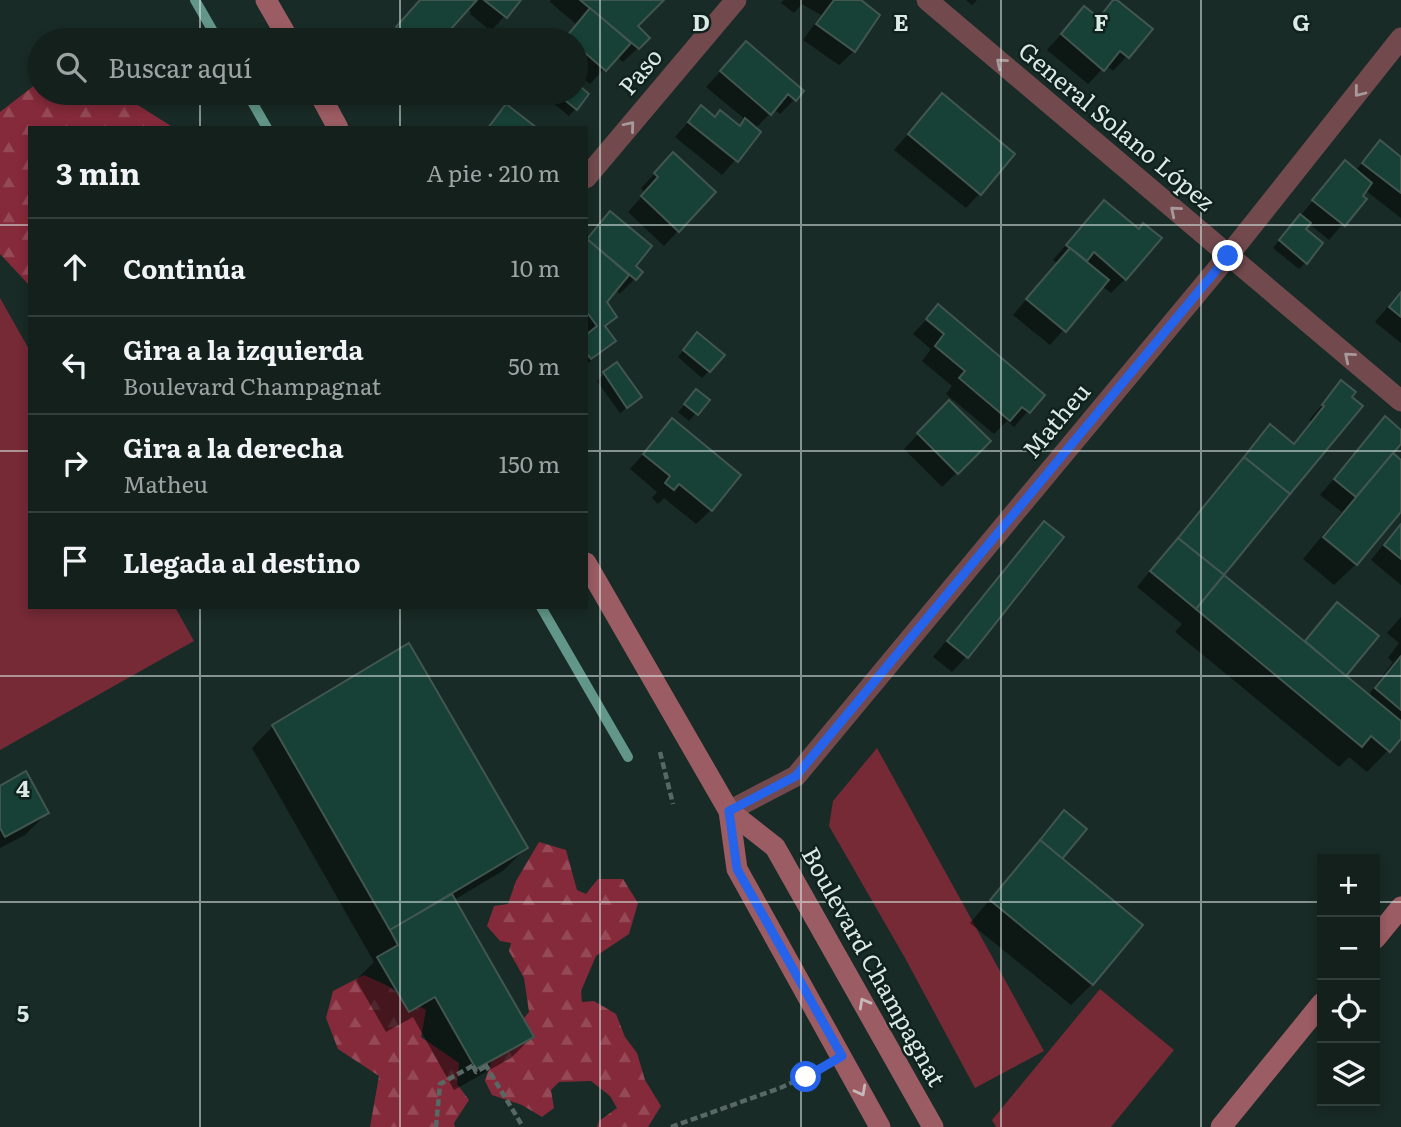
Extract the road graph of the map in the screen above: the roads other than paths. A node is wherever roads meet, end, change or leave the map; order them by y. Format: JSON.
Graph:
{"nodes":[{"id":1,"x":266,"y":0,"type":"edge"},
{"id":2,"x":736,"y":0,"type":"edge"},
{"id":3,"x":927,"y":0,"type":"edge"},
{"id":4,"x":282,"y":28,"type":"edge"},
{"id":5,"x":1401,"y":38,"type":"edge"},
{"id":6,"x":326,"y":105,"type":"edge"},
{"id":7,"x":337,"y":126,"type":"edge"},
{"id":8,"x":588,"y":176,"type":"edge"},
{"id":9,"x":1228,"y":256,"type":"junction"},
{"id":10,"x":1401,"y":401,"type":"edge"},
{"id":11,"x":588,"y":566,"type":"edge"},
{"id":12,"x":729,"y":811,"type":"junction"},
{"id":13,"x":1401,"y":907,"type":"edge"},
{"id":14,"x":1380,"y":933,"type":"edge"},
{"id":15,"x":1317,"y":1009,"type":"edge"},
{"id":16,"x":880,"y":1127,"type":"edge"},
{"id":17,"x":933,"y":1127,"type":"edge"},
{"id":18,"x":1221,"y":1127,"type":"edge"}],
"edges":[{"from":1,"to":4,"type":"main road"},
{"from":8,"to":2,"type":"street","name":"Paso","one_way":true},
{"from":9,"to":3,"type":"street","name":"General Solano López","one_way":true},
{"from":5,"to":9,"type":"street","name":"Matheu","one_way":true},
{"from":6,"to":7,"type":"main road"},
{"from":10,"to":9,"type":"street","name":"General Solano López","one_way":true},
{"from":9,"to":12,"type":"street","name":"Matheu"},
{"from":11,"to":12,"type":"main road","name":"Boulevard Champagnat"},
{"from":12,"to":16,"type":"main road","name":"Boulevard Champagnat","one_way":true},
{"from":17,"to":12,"type":"main road","name":"Boulevard Champagnat","one_way":true},
{"from":13,"to":14,"type":"main road"},
{"from":15,"to":18,"type":"main road"}]}
